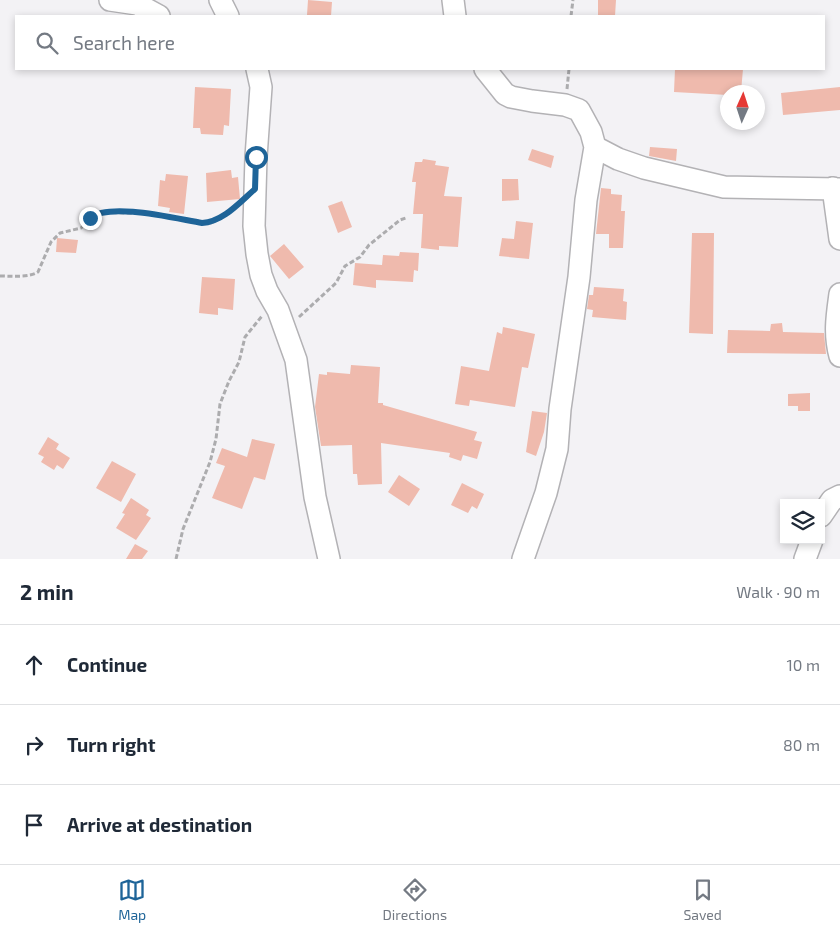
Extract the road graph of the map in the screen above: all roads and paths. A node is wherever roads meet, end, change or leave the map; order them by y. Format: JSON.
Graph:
{"nodes":[{"id":1,"x":110,"y":0,"type":"edge"},
{"id":2,"x":220,"y":0,"type":"edge"},
{"id":3,"x":453,"y":0,"type":"edge"},
{"id":4,"x":573,"y":0,"type":"edge"},
{"id":5,"x":156,"y":15,"type":"edge"},
{"id":6,"x":228,"y":15,"type":"edge"},
{"id":7,"x":455,"y":15,"type":"edge"},
{"id":8,"x":571,"y":15,"type":"edge"},
{"id":9,"x":257,"y":70,"type":"edge"},
{"id":10,"x":486,"y":70,"type":"edge"},
{"id":11,"x":595,"y":148,"type":"junction"},
{"id":12,"x":837,"y":188,"type":"edge"},
{"id":13,"x":255,"y":189,"type":"junction"},
{"id":14,"x":406,"y":218,"type":"dead end"},
{"id":15,"x":840,"y":238,"type":"edge"},
{"id":16,"x":0,"y":276,"type":"edge"},
{"id":17,"x":840,"y":294,"type":"edge"},
{"id":18,"x":274,"y":303,"type":"junction"},
{"id":19,"x":286,"y":329,"type":"junction"},
{"id":20,"x":840,"y":356,"type":"edge"},
{"id":21,"x":840,"y":496,"type":"edge"},
{"id":22,"x":825,"y":510,"type":"edge"},
{"id":23,"x":811,"y":544,"type":"edge"},
{"id":24,"x":176,"y":559,"type":"edge"},
{"id":25,"x":329,"y":559,"type":"edge"},
{"id":26,"x":523,"y":559,"type":"edge"},
{"id":27,"x":805,"y":559,"type":"edge"}],
"edges":[{"from":1,"to":5,"type":"street"},
{"from":2,"to":6,"type":"street"},
{"from":3,"to":7,"type":"street"},
{"from":4,"to":8,"type":"path"},
{"from":9,"to":13,"type":"street"},
{"from":10,"to":11,"type":"street"},
{"from":11,"to":12,"type":"street"},
{"from":11,"to":26,"type":"street"},
{"from":12,"to":15,"type":"street"},
{"from":13,"to":16,"type":"path"},
{"from":13,"to":18,"type":"street"},
{"from":14,"to":19,"type":"path"},
{"from":17,"to":20,"type":"street"},
{"from":18,"to":19,"type":"street"},
{"from":18,"to":24,"type":"path"},
{"from":19,"to":25,"type":"street"},
{"from":21,"to":22,"type":"street"},
{"from":23,"to":27,"type":"street"}]}
